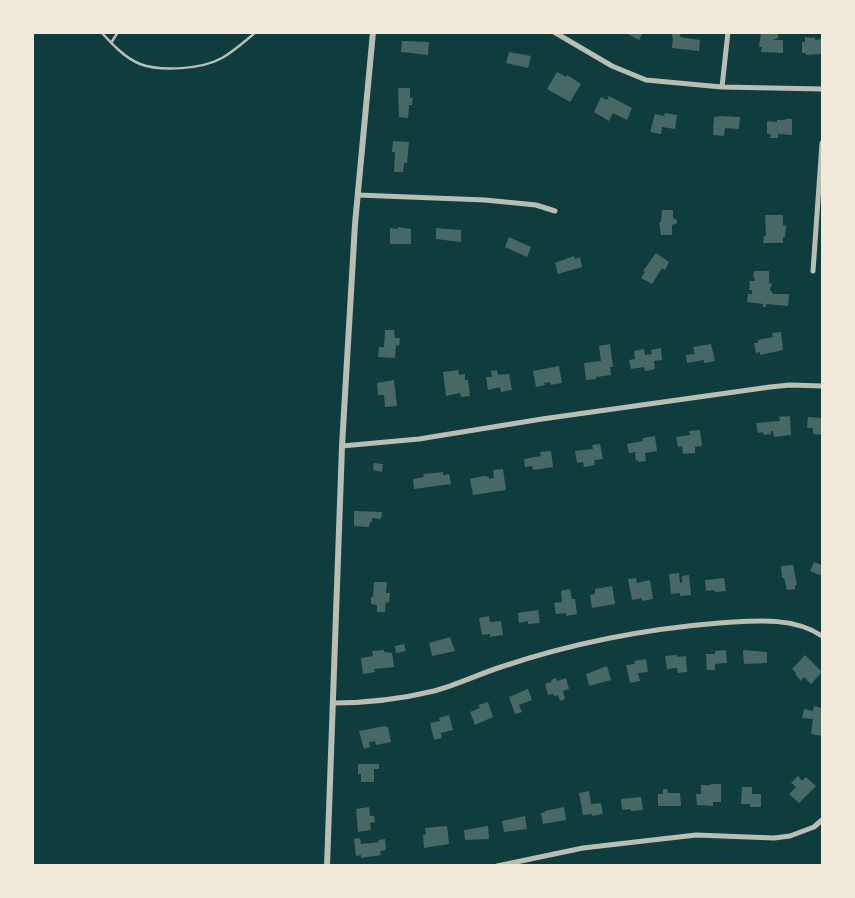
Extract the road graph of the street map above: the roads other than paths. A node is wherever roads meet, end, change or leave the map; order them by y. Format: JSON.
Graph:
{"nodes":[{"id":1,"x":101,"y":32,"type":"edge"},
{"id":2,"x":118,"y":32,"type":"edge"},
{"id":3,"x":256,"y":32,"type":"edge"},
{"id":4,"x":373,"y":32,"type":"edge"},
{"id":5,"x":554,"y":32,"type":"edge"},
{"id":6,"x":728,"y":32,"type":"edge"},
{"id":7,"x":111,"y":44,"type":"junction"},
{"id":8,"x":722,"y":87,"type":"junction"},
{"id":9,"x":822,"y":89,"type":"edge"},
{"id":10,"x":822,"y":143,"type":"edge"},
{"id":11,"x":358,"y":195,"type":"junction"},
{"id":12,"x":555,"y":211,"type":"dead end"},
{"id":13,"x":813,"y":270,"type":"dead end"},
{"id":14,"x":822,"y":386,"type":"edge"},
{"id":15,"x":342,"y":446,"type":"junction"},
{"id":16,"x":822,"y":636,"type":"edge"},
{"id":17,"x":333,"y":703,"type":"junction"},
{"id":18,"x":822,"y":820,"type":"edge"},
{"id":19,"x":327,"y":866,"type":"edge"},
{"id":20,"x":496,"y":866,"type":"edge"}],
"edges":[{"from":1,"to":7,"type":"lane"},
{"from":2,"to":7,"type":"lane"},
{"from":3,"to":7,"type":"lane"},
{"from":4,"to":11,"type":"street"},
{"from":5,"to":8,"type":"street"},
{"from":6,"to":8,"type":"street"},
{"from":8,"to":9,"type":"street"},
{"from":10,"to":13,"type":"street"},
{"from":11,"to":12,"type":"street"},
{"from":11,"to":15,"type":"street"},
{"from":14,"to":15,"type":"street"},
{"from":15,"to":17,"type":"street"},
{"from":16,"to":17,"type":"street"},
{"from":17,"to":19,"type":"street"},
{"from":18,"to":20,"type":"street"}]}
